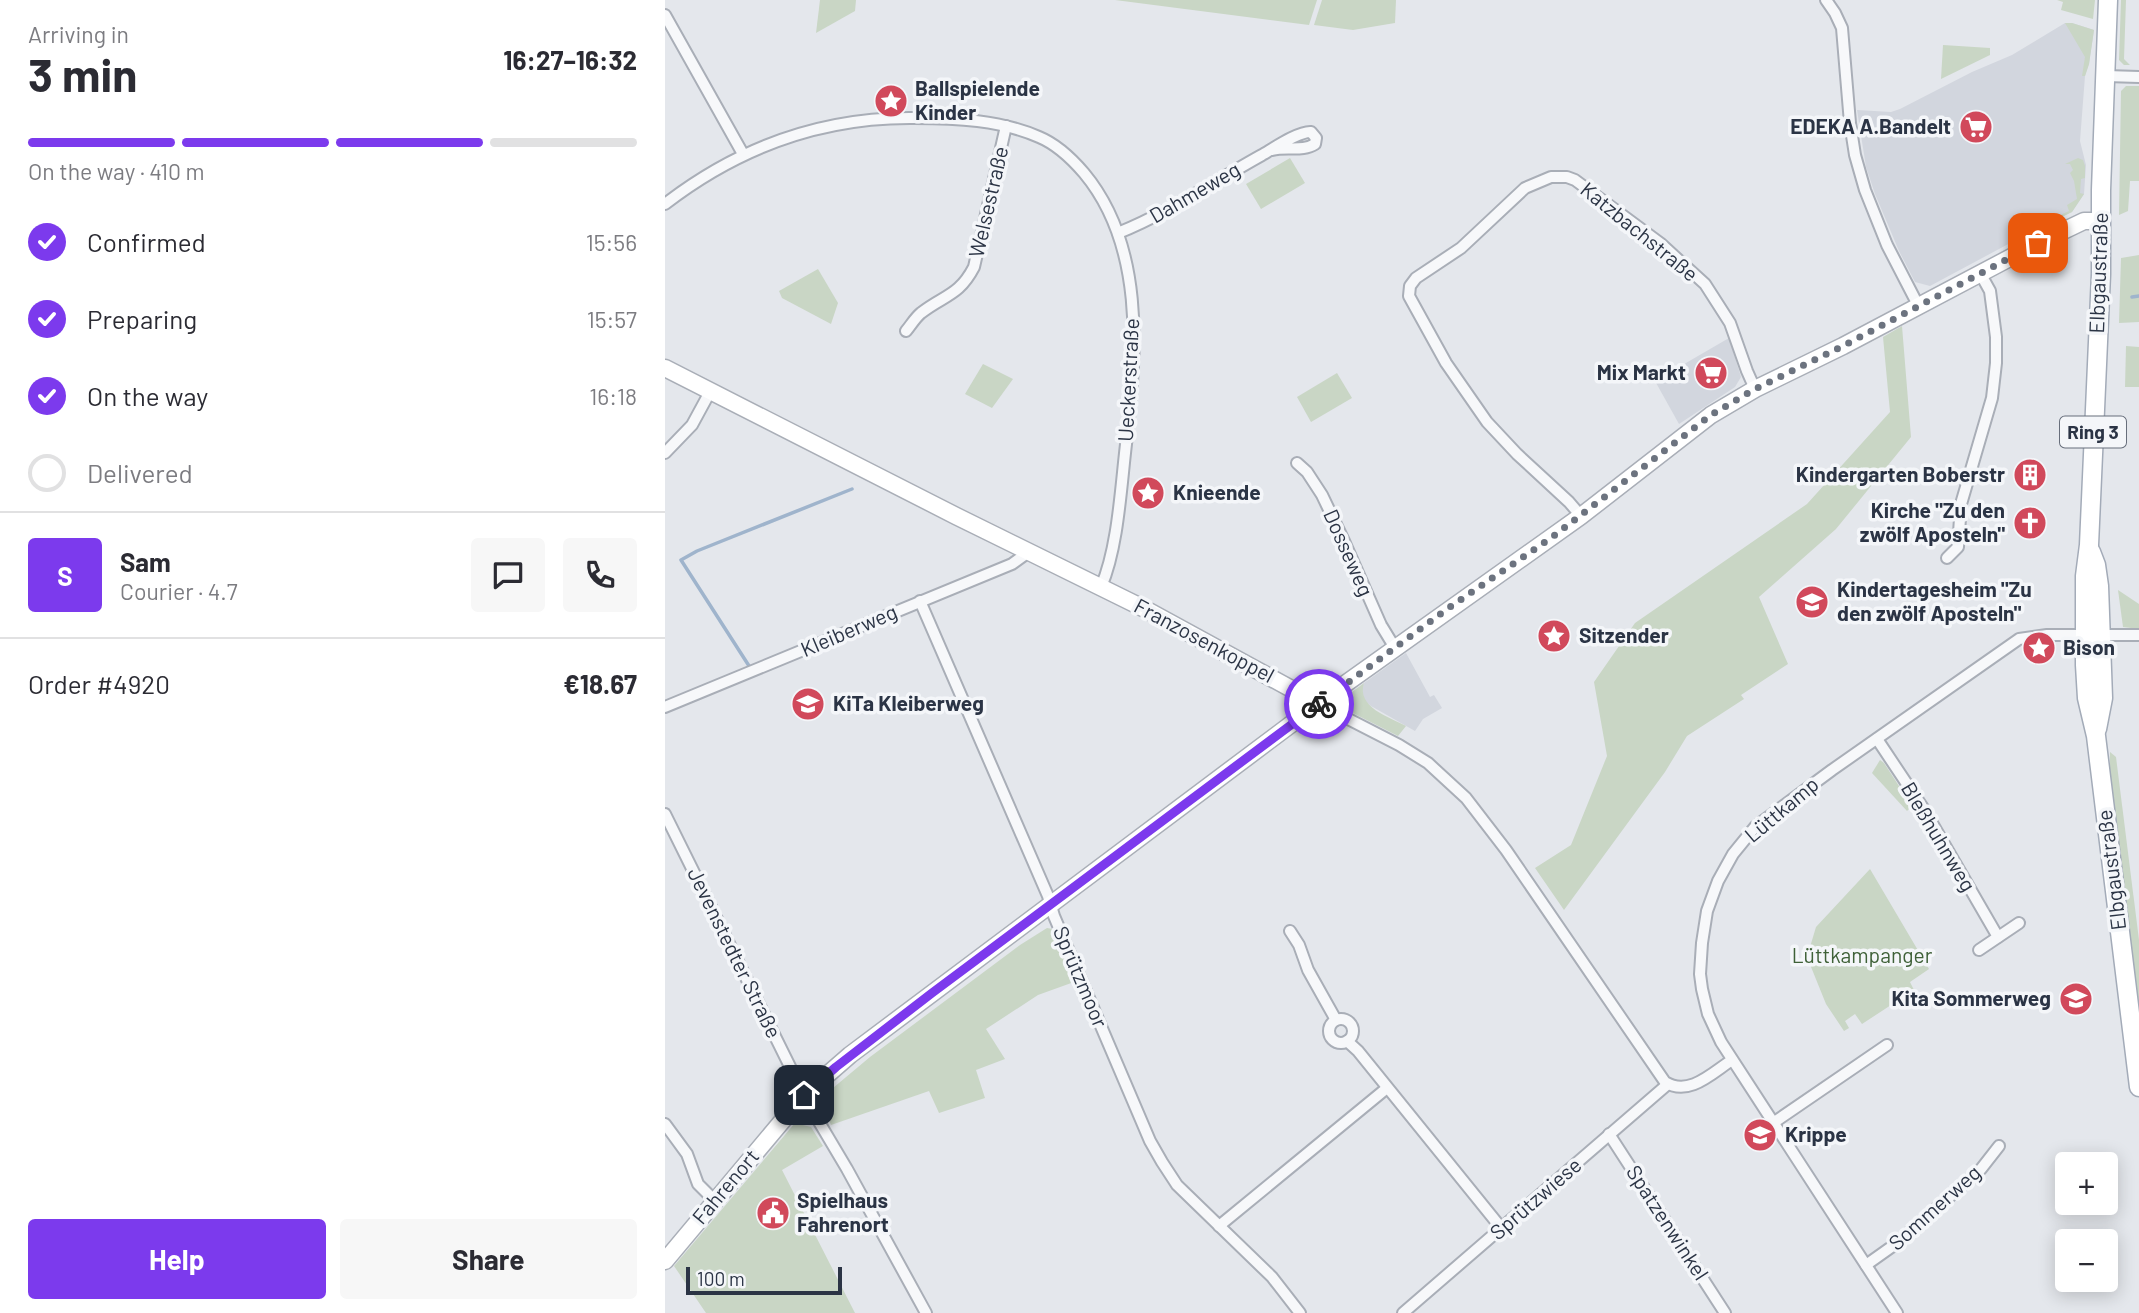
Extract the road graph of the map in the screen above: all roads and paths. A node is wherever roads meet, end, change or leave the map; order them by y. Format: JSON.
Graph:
{"nodes":[{"id":1,"x":1826,"y":0,"type":"edge"},
{"id":2,"x":2108,"y":0,"type":"edge"},
{"id":3,"x":665,"y":15,"type":"edge"},
{"id":4,"x":2106,"y":76,"type":"junction"},
{"id":5,"x":2139,"y":76,"type":"edge"},
{"id":6,"x":1006,"y":127,"type":"junction"},
{"id":7,"x":1272,"y":150,"type":"dead end"},
{"id":8,"x":743,"y":154,"type":"junction"},
{"id":9,"x":665,"y":204,"type":"edge"},
{"id":10,"x":2101,"y":220,"type":"junction"},
{"id":11,"x":1118,"y":233,"type":"junction"},
{"id":12,"x":1980,"y":273,"type":"junction"},
{"id":13,"x":1918,"y":305,"type":"junction"},
{"id":14,"x":906,"y":331,"type":"dead end"},
{"id":15,"x":665,"y":368,"type":"edge"},
{"id":16,"x":1755,"y":389,"type":"junction"},
{"id":17,"x":711,"y":390,"type":"junction"},
{"id":18,"x":665,"y":453,"type":"edge"},
{"id":19,"x":1297,"y":463,"type":"dead end"},
{"id":20,"x":1581,"y":516,"type":"junction"},
{"id":21,"x":1030,"y":551,"type":"junction"},
{"id":22,"x":1947,"y":558,"type":"dead end"},
{"id":23,"x":1101,"y":587,"type":"junction"},
{"id":24,"x":920,"y":601,"type":"junction"},
{"id":25,"x":2093,"y":634,"type":"junction"},
{"id":26,"x":2139,"y":635,"type":"edge"},
{"id":27,"x":1395,"y":648,"type":"junction"},
{"id":28,"x":1319,"y":704,"type":"junction"},
{"id":29,"x":665,"y":706,"type":"edge"},
{"id":30,"x":1877,"y":739,"type":"junction"},
{"id":31,"x":665,"y":814,"type":"edge"},
{"id":32,"x":1051,"y":905,"type":"junction"},
{"id":33,"x":2019,"y":923,"type":"dead end"},
{"id":34,"x":1290,"y":931,"type":"dead end"},
{"id":35,"x":1998,"y":937,"type":"junction"},
{"id":36,"x":1979,"y":950,"type":"dead end"},
{"id":37,"x":1336,"y":1020,"type":"junction"},
{"id":38,"x":1347,"y":1041,"type":"junction"},
{"id":39,"x":1887,"y":1045,"type":"dead end"},
{"id":40,"x":1732,"y":1060,"type":"junction"},
{"id":41,"x":1668,"y":1084,"type":"junction"},
{"id":42,"x":2139,"y":1087,"type":"edge"},
{"id":43,"x":1387,"y":1088,"type":"junction"},
{"id":44,"x":804,"y":1095,"type":"junction"},
{"id":45,"x":1773,"y":1123,"type":"junction"},
{"id":46,"x":665,"y":1124,"type":"edge"},
{"id":47,"x":1609,"y":1134,"type":"junction"},
{"id":48,"x":1999,"y":1146,"type":"dead end"},
{"id":49,"x":715,"y":1201,"type":"junction"},
{"id":50,"x":1219,"y":1226,"type":"junction"},
{"id":51,"x":1502,"y":1229,"type":"junction"},
{"id":52,"x":665,"y":1261,"type":"edge"},
{"id":53,"x":1866,"y":1265,"type":"junction"},
{"id":54,"x":926,"y":1313,"type":"edge"},
{"id":55,"x":1300,"y":1313,"type":"edge"},
{"id":56,"x":1403,"y":1313,"type":"edge"},
{"id":57,"x":1725,"y":1313,"type":"edge"},
{"id":58,"x":1897,"y":1313,"type":"edge"}],
"edges":[{"from":1,"to":13,"type":"street"},
{"from":2,"to":4,"type":"main road","name":"Elbgaustraße","number":"Ring 3"},
{"from":3,"to":8,"type":"street"},
{"from":4,"to":5,"type":"street"},
{"from":4,"to":10,"type":"main road","name":"Elbgaustraße","number":"Ring 3"},
{"from":6,"to":8,"type":"street","name":"Ueckerstraße"},
{"from":6,"to":11,"type":"street","name":"Ueckerstraße"},
{"from":6,"to":14,"type":"street","name":"Welsestraße"},
{"from":7,"to":11,"type":"street","name":"Dahmeweg"},
{"from":8,"to":9,"type":"street","name":"Ueckerstraße"},
{"from":10,"to":12,"type":"street","name":"Fahrenort"},
{"from":10,"to":25,"type":"main road","name":"Elbgaustraße","number":"Ring 3"},
{"from":11,"to":23,"type":"street","name":"Ueckerstraße"},
{"from":12,"to":13,"type":"street","name":"Fahrenort"},
{"from":12,"to":22,"type":"street"},
{"from":13,"to":16,"type":"street","name":"Fahrenort"},
{"from":15,"to":17,"type":"street","name":"Franzosenkoppel"},
{"from":16,"to":20,"type":"street","name":"Fahrenort"},
{"from":16,"to":20,"type":"street","name":"Katzbachstraße"},
{"from":17,"to":18,"type":"street"},
{"from":17,"to":21,"type":"street","name":"Franzosenkoppel"},
{"from":19,"to":27,"type":"street","name":"Dosseweg"},
{"from":20,"to":27,"type":"street","name":"Fahrenort"},
{"from":21,"to":23,"type":"street","name":"Franzosenkoppel"},
{"from":21,"to":24,"type":"street","name":"Kleiberweg"},
{"from":23,"to":28,"type":"street","name":"Franzosenkoppel"},
{"from":24,"to":29,"type":"street","name":"Kleiberweg"},
{"from":24,"to":32,"type":"street","name":"Sprützmoor"},
{"from":25,"to":26,"type":"street","name":"Lüttkamp"},
{"from":25,"to":30,"type":"street","name":"Lüttkamp"},
{"from":25,"to":42,"type":"main road","name":"Elbgaustraße","number":"Ring 3"},
{"from":27,"to":28,"type":"street","name":"Fahrenort"},
{"from":28,"to":32,"type":"street","name":"Fahrenort"},
{"from":28,"to":41,"type":"street","name":"Franzosenkoppel"},
{"from":30,"to":35,"type":"street","name":"Bleßhuhnweg"},
{"from":30,"to":40,"type":"street","name":"Lüttkamp"},
{"from":31,"to":44,"type":"street","name":"Jevenstedter Straße"},
{"from":32,"to":44,"type":"street","name":"Fahrenort"},
{"from":32,"to":50,"type":"street","name":"Sprützmoor"},
{"from":33,"to":35,"type":"street"},
{"from":34,"to":37,"type":"street"},
{"from":35,"to":36,"type":"street"},
{"from":37,"to":38,"type":"street"},
{"from":37,"to":38,"type":"street"},
{"from":38,"to":43,"type":"street"},
{"from":39,"to":45,"type":"street"},
{"from":40,"to":41,"type":"street"},
{"from":40,"to":45,"type":"street","name":"Lüttkamp"},
{"from":41,"to":47,"type":"street","name":"Sprützwiese"},
{"from":43,"to":50,"type":"street"},
{"from":43,"to":51,"type":"street"},
{"from":44,"to":49,"type":"street","name":"Fahrenort"},
{"from":44,"to":54,"type":"street","name":"Jevenstedter Straße"},
{"from":45,"to":53,"type":"street","name":"Lüttkamp"},
{"from":46,"to":49,"type":"street"},
{"from":47,"to":51,"type":"street","name":"Sprützwiese"},
{"from":47,"to":57,"type":"street","name":"Spatzenwinkel"},
{"from":48,"to":53,"type":"street","name":"Sommerweg"},
{"from":49,"to":52,"type":"street","name":"Fahrenort"},
{"from":50,"to":55,"type":"street","name":"Sprützmoor"},
{"from":51,"to":56,"type":"street","name":"Sprützwiese"},
{"from":53,"to":58,"type":"street","name":"Lüttkamp"}]}
